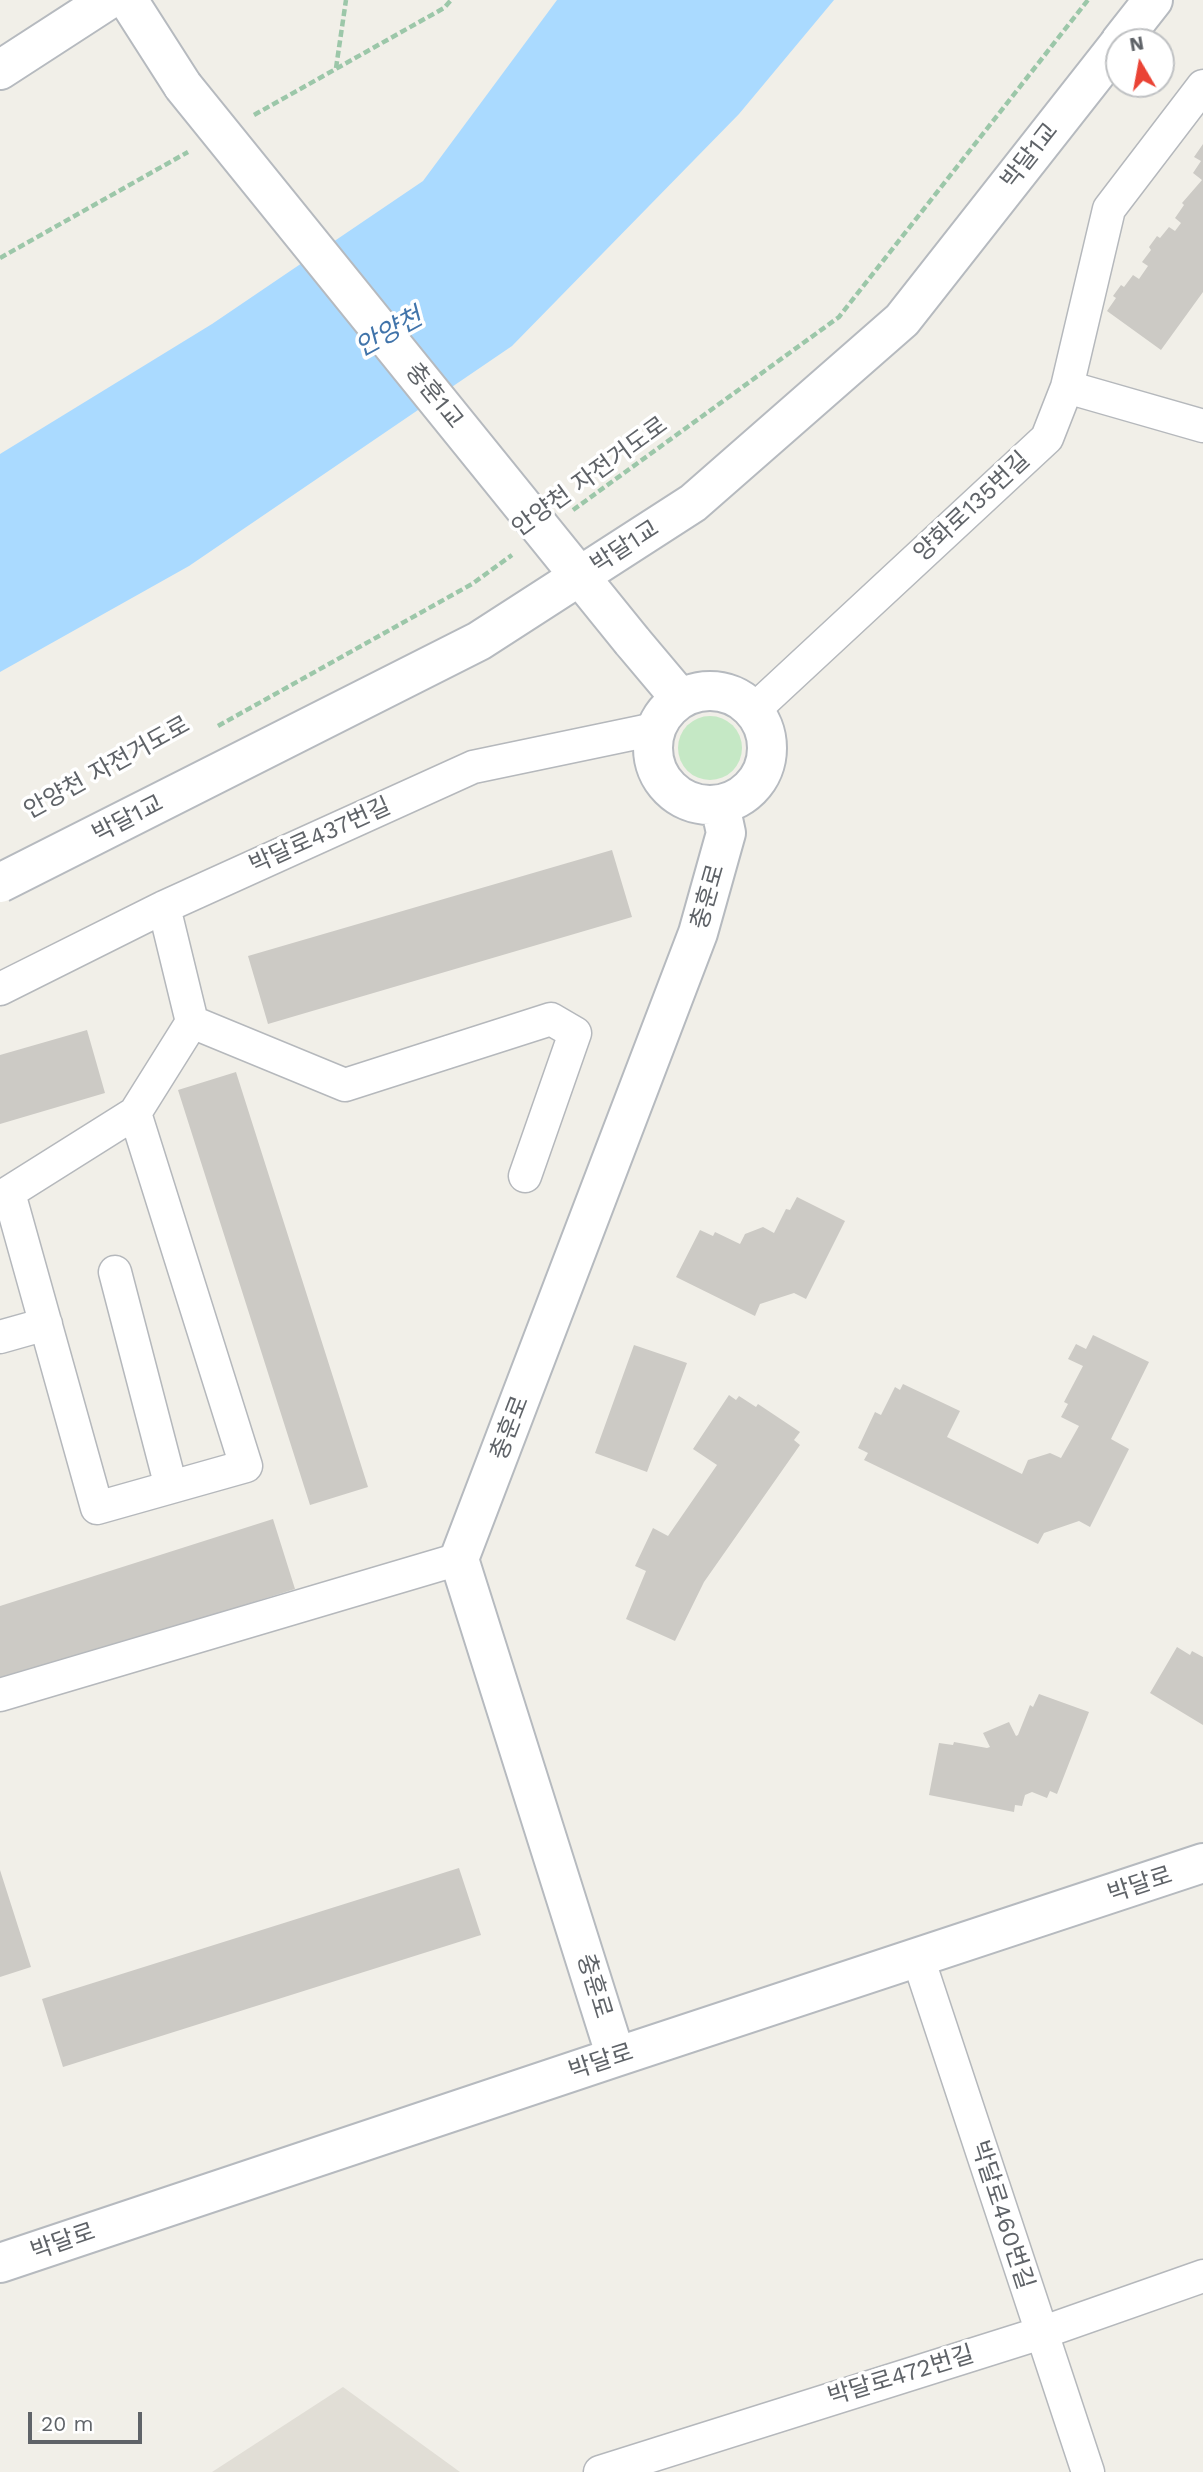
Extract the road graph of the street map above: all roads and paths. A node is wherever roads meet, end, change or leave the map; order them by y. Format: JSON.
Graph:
{"nodes":[{"id":1,"x":108,"y":0,"type":"edge"},
{"id":2,"x":128,"y":0,"type":"edge"},
{"id":3,"x":346,"y":0,"type":"edge"},
{"id":4,"x":1088,"y":0,"type":"edge"},
{"id":5,"x":1153,"y":0,"type":"edge"},
{"id":6,"x":1132,"y":28,"type":"edge"},
{"id":7,"x":1105,"y":62,"type":"edge"},
{"id":8,"x":336,"y":69,"type":"dead end"},
{"id":9,"x":0,"y":70,"type":"edge"},
{"id":10,"x":1203,"y":86,"type":"edge"},
{"id":11,"x":1067,"y":387,"type":"junction"},
{"id":12,"x":1203,"y":426,"type":"edge"},
{"id":13,"x":572,"y":511,"type":"dead end"},
{"id":14,"x":516,"y":552,"type":"dead end"},
{"id":15,"x":680,"y":698,"type":"junction"},
{"id":16,"x":754,"y":710,"type":"junction"},
{"id":17,"x":218,"y":726,"type":"dead end"},
{"id":18,"x":655,"y":729,"type":"junction"},
{"id":19,"x":720,"y":805,"type":"junction"},
{"id":20,"x":0,"y":883,"type":"edge"},
{"id":21,"x":164,"y":907,"type":"junction"},
{"id":22,"x":0,"y":989,"type":"edge"},
{"id":23,"x":192,"y":1022,"type":"junction"},
{"id":24,"x":135,"y":1113,"type":"junction"},
{"id":25,"x":525,"y":1176,"type":"dead end"},
{"id":26,"x":5,"y":1196,"type":"edge"},
{"id":27,"x":115,"y":1272,"type":"dead end"},
{"id":28,"x":46,"y":1324,"type":"junction"},
{"id":29,"x":0,"y":1337,"type":"edge"},
{"id":30,"x":171,"y":1487,"type":"junction"},
{"id":31,"x":459,"y":1559,"type":"junction"},
{"id":32,"x":0,"y":1695,"type":"edge"},
{"id":33,"x":1203,"y":1863,"type":"edge"},
{"id":34,"x":918,"y":1958,"type":"junction"},
{"id":35,"x":616,"y":2057,"type":"junction"},
{"id":36,"x":0,"y":2263,"type":"edge"},
{"id":37,"x":1203,"y":2276,"type":"edge"},
{"id":38,"x":1041,"y":2333,"type":"junction"},
{"id":39,"x":600,"y":2472,"type":"edge"},
{"id":40,"x":1088,"y":2472,"type":"edge"}],
"edges":[{"from":1,"to":9,"type":"street"},
{"from":2,"to":15,"type":"street","name":"충훈1교","bridge":true},
{"from":3,"to":8,"type":"path"},
{"from":4,"to":13,"type":"path","name":"안양천 자전거도로"},
{"from":5,"to":6,"type":"street","name":"박달1교"},
{"from":7,"to":20,"type":"street","name":"박달1교","bridge":true},
{"from":10,"to":11,"type":"street","name":"양화로135번길"},
{"from":11,"to":12,"type":"street"},
{"from":11,"to":16,"type":"street","name":"양화로135번길"},
{"from":14,"to":17,"type":"path","name":"안양천 자전거도로"},
{"from":15,"to":16,"type":"street"},
{"from":15,"to":18,"type":"street"},
{"from":16,"to":19,"type":"street"},
{"from":18,"to":19,"type":"street"},
{"from":18,"to":21,"type":"street","name":"박달로437번길"},
{"from":19,"to":31,"type":"street","name":"충훈로"},
{"from":21,"to":22,"type":"street","name":"박달로437번길"},
{"from":21,"to":23,"type":"street"},
{"from":23,"to":24,"type":"street"},
{"from":23,"to":25,"type":"street"},
{"from":24,"to":26,"type":"street"},
{"from":24,"to":30,"type":"street"},
{"from":26,"to":28,"type":"street"},
{"from":27,"to":30,"type":"street"},
{"from":28,"to":29,"type":"street"},
{"from":28,"to":30,"type":"street"},
{"from":31,"to":32,"type":"street"},
{"from":31,"to":35,"type":"street","name":"충훈로"},
{"from":33,"to":34,"type":"street","name":"박달로"},
{"from":34,"to":35,"type":"street","name":"박달로"},
{"from":34,"to":38,"type":"street","name":"박달로460번길"},
{"from":35,"to":36,"type":"street","name":"박달로"},
{"from":37,"to":38,"type":"street","name":"박달로472번길"},
{"from":38,"to":39,"type":"street","name":"박달로472번길"},
{"from":38,"to":40,"type":"street","name":"박달로460번길"}]}
